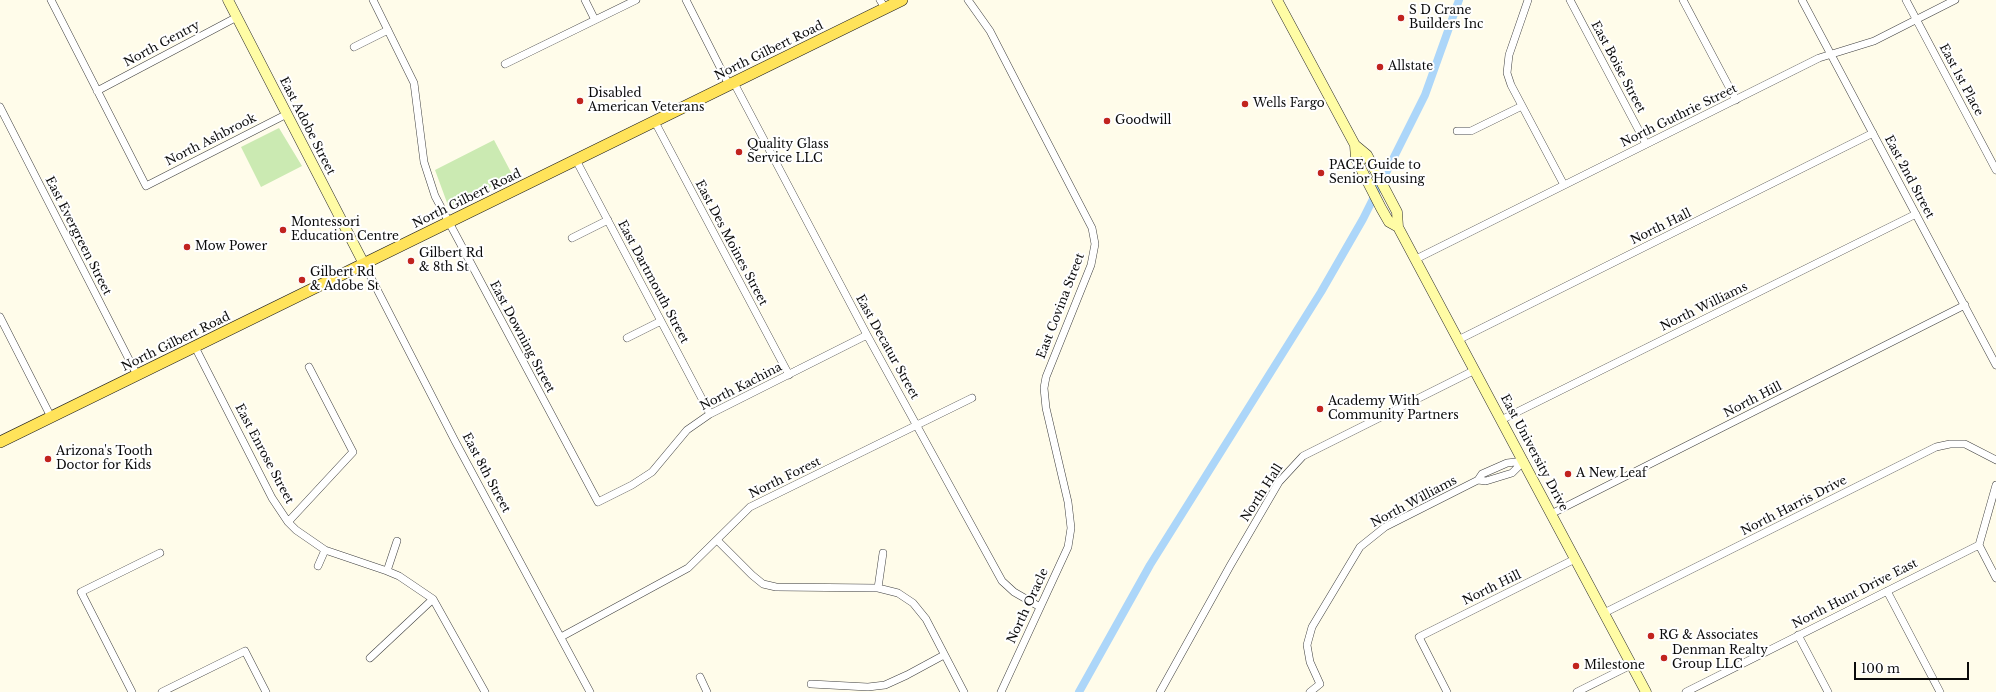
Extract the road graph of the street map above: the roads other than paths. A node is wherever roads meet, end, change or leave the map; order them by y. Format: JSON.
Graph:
{"nodes":[{"id":1,"x":51,"y":0,"type":"edge"},
{"id":2,"x":228,"y":0,"type":"edge"},
{"id":3,"x":373,"y":0,"type":"edge"},
{"id":4,"x":585,"y":0,"type":"edge"},
{"id":5,"x":636,"y":0,"type":"edge"},
{"id":6,"x":686,"y":0,"type":"edge"},
{"id":7,"x":902,"y":0,"type":"edge"},
{"id":8,"x":968,"y":0,"type":"edge"},
{"id":9,"x":1277,"y":0,"type":"edge"},
{"id":10,"x":1528,"y":0,"type":"edge"},
{"id":11,"x":1570,"y":0,"type":"edge"},
{"id":12,"x":1683,"y":0,"type":"edge"},
{"id":13,"x":1802,"y":0,"type":"edge"},
{"id":14,"x":1906,"y":0,"type":"edge"},
{"id":15,"x":1955,"y":0,"type":"edge"},
{"id":16,"x":883,"y":4,"type":"edge"},
{"id":17,"x":237,"y":17,"type":"junction"},
{"id":18,"x":1916,"y":19,"type":"junction"},
{"id":19,"x":595,"y":20,"type":"junction"},
{"id":20,"x":388,"y":30,"type":"junction"},
{"id":21,"x":354,"y":47,"type":"dead end"},
{"id":22,"x":1831,"y":54,"type":"junction"},
{"id":23,"x":505,"y":64,"type":"dead end"},
{"id":24,"x":731,"y":84,"type":"junction"},
{"id":25,"x":97,"y":91,"type":"junction"},
{"id":26,"x":1736,"y":100,"type":"junction"},
{"id":27,"x":1522,"y":106,"type":"junction"},
{"id":28,"x":0,"y":107,"type":"edge"},
{"id":29,"x":287,"y":114,"type":"junction"},
{"id":30,"x":655,"y":122,"type":"junction"},
{"id":31,"x":1457,"y":131,"type":"dead end"},
{"id":32,"x":1873,"y":134,"type":"junction"},
{"id":33,"x":1646,"y":144,"type":"junction"},
{"id":34,"x":1355,"y":145,"type":"junction"},
{"id":35,"x":576,"y":160,"type":"junction"},
{"id":36,"x":1996,"y":170,"type":"edge"},
{"id":37,"x":1564,"y":185,"type":"junction"},
{"id":38,"x":1916,"y":214,"type":"junction"},
{"id":39,"x":608,"y":220,"type":"junction"},
{"id":40,"x":448,"y":223,"type":"junction"},
{"id":41,"x":1398,"y":226,"type":"junction"},
{"id":42,"x":572,"y":238,"type":"dead end"},
{"id":43,"x":1416,"y":259,"type":"junction"},
{"id":44,"x":364,"y":264,"type":"junction"},
{"id":45,"x":1964,"y":305,"type":"junction"},
{"id":46,"x":0,"y":317,"type":"edge"},
{"id":47,"x":661,"y":321,"type":"junction"},
{"id":48,"x":867,"y":335,"type":"junction"},
{"id":49,"x":627,"y":338,"type":"dead end"},
{"id":50,"x":1458,"y":340,"type":"junction"},
{"id":51,"x":194,"y":347,"type":"junction"},
{"id":52,"x":1996,"y":365,"type":"edge"},
{"id":53,"x":309,"y":367,"type":"dead end"},
{"id":54,"x":1475,"y":370,"type":"junction"},
{"id":55,"x":137,"y":375,"type":"junction"},
{"id":56,"x":789,"y":375,"type":"junction"},
{"id":57,"x":972,"y":398,"type":"dead end"},
{"id":58,"x":710,"y":414,"type":"junction"},
{"id":59,"x":52,"y":417,"type":"junction"},
{"id":60,"x":1502,"y":420,"type":"junction"},
{"id":61,"x":918,"y":426,"type":"junction"},
{"id":62,"x":0,"y":442,"type":"edge"},
{"id":63,"x":1996,"y":460,"type":"edge"},
{"id":64,"x":1524,"y":461,"type":"junction"},
{"id":65,"x":1478,"y":480,"type":"junction"},
{"id":66,"x":1996,"y":485,"type":"edge"},
{"id":67,"x":598,"y":502,"type":"joint"},
{"id":68,"x":1551,"y":514,"type":"junction"},
{"id":69,"x":288,"y":522,"type":"junction"},
{"id":70,"x":1072,"y":528,"type":"joint"},
{"id":71,"x":717,"y":540,"type":"junction"},
{"id":72,"x":397,"y":541,"type":"dead end"},
{"id":73,"x":1979,"y":545,"type":"junction"},
{"id":74,"x":325,"y":550,"type":"junction"},
{"id":75,"x":160,"y":553,"type":"dead end"},
{"id":76,"x":882,"y":553,"type":"dead end"},
{"id":77,"x":1575,"y":559,"type":"junction"},
{"id":78,"x":318,"y":566,"type":"dead end"},
{"id":79,"x":387,"y":571,"type":"junction"},
{"id":80,"x":1996,"y":578,"type":"edge"},
{"id":81,"x":878,"y":588,"type":"junction"},
{"id":82,"x":1887,"y":591,"type":"junction"},
{"id":83,"x":433,"y":599,"type":"junction"},
{"id":84,"x":1040,"y":606,"type":"junction"},
{"id":85,"x":1604,"y":614,"type":"junction"},
{"id":86,"x":1798,"y":635,"type":"junction"},
{"id":87,"x":561,"y":637,"type":"junction"},
{"id":88,"x":944,"y":655,"type":"junction"},
{"id":89,"x":370,"y":658,"type":"dead end"},
{"id":90,"x":1631,"y":665,"type":"junction"},
{"id":91,"x":700,"y":677,"type":"dead end"},
{"id":92,"x":812,"y":684,"type":"dead end"},
{"id":93,"x":587,"y":691,"type":"edge"},
{"id":94,"x":132,"y":692,"type":"edge"},
{"id":95,"x":162,"y":692,"type":"edge"},
{"id":96,"x":266,"y":692,"type":"edge"},
{"id":97,"x":485,"y":692,"type":"edge"},
{"id":98,"x":707,"y":692,"type":"edge"},
{"id":99,"x":964,"y":692,"type":"edge"},
{"id":100,"x":1001,"y":692,"type":"edge"},
{"id":101,"x":1160,"y":692,"type":"edge"},
{"id":102,"x":1310,"y":692,"type":"edge"},
{"id":103,"x":1447,"y":692,"type":"edge"},
{"id":104,"x":1577,"y":692,"type":"edge"},
{"id":105,"x":1646,"y":692,"type":"edge"},
{"id":106,"x":1686,"y":692,"type":"edge"},
{"id":107,"x":1828,"y":692,"type":"edge"},
{"id":108,"x":1940,"y":692,"type":"edge"}],
"edges":[{"from":1,"to":25,"type":"street"},
{"from":2,"to":17,"type":"main road","name":"East Adobe Street"},
{"from":3,"to":20,"type":"street","name":"East Downing Street"},
{"from":4,"to":19,"type":"street"},
{"from":5,"to":19,"type":"street"},
{"from":6,"to":24,"type":"street","name":"East Decatur Street"},
{"from":7,"to":16,"type":"main road","name":"North Gilbert Road"},
{"from":8,"to":70,"type":"street","name":"East Covina Street"},
{"from":9,"to":34,"type":"main road","name":"East University Drive"},
{"from":10,"to":27,"type":"street"},
{"from":11,"to":33,"type":"street","name":"East Boise Street"},
{"from":12,"to":26,"type":"street"},
{"from":13,"to":22,"type":"street","name":"East 2nd Street"},
{"from":14,"to":18,"type":"street","name":"East 1st Place"},
{"from":15,"to":18,"type":"street","name":"North Guthrie Street"},
{"from":16,"to":24,"type":"main road","name":"North Gilbert Road"},
{"from":17,"to":25,"type":"street","name":"North Gentry"},
{"from":17,"to":29,"type":"main road","name":"East Adobe Street"},
{"from":18,"to":22,"type":"street","name":"North Guthrie Street"},
{"from":18,"to":36,"type":"street","name":"East 1st Place"},
{"from":19,"to":23,"type":"street"},
{"from":20,"to":21,"type":"street"},
{"from":20,"to":40,"type":"street","name":"East Downing Street"},
{"from":22,"to":26,"type":"street","name":"North Guthrie Street"},
{"from":22,"to":32,"type":"street","name":"East 2nd Street"},
{"from":24,"to":30,"type":"main road","name":"North Gilbert Road"},
{"from":24,"to":48,"type":"street","name":"East Decatur Street"},
{"from":25,"to":29,"type":"street","name":"North Ashbrook"},
{"from":26,"to":33,"type":"street","name":"North Guthrie Street"},
{"from":27,"to":31,"type":"street"},
{"from":27,"to":37,"type":"street"},
{"from":28,"to":55,"type":"street","name":"East Evergreen Street"},
{"from":29,"to":44,"type":"main road","name":"East Adobe Street"},
{"from":30,"to":35,"type":"main road","name":"North Gilbert Road"},
{"from":30,"to":56,"type":"street","name":"East Des Moines Street"},
{"from":32,"to":38,"type":"street","name":"East 2nd Street"},
{"from":32,"to":50,"type":"street","name":"North Hall"},
{"from":33,"to":37,"type":"street","name":"North Guthrie Street"},
{"from":34,"to":41,"type":"main road","name":"East University Drive"},
{"from":34,"to":41,"type":"main road","name":"East University Drive"},
{"from":35,"to":39,"type":"street","name":"East Dartmouth Street"},
{"from":35,"to":40,"type":"main road","name":"North Gilbert Road"},
{"from":37,"to":43,"type":"street","name":"North Guthrie Street"},
{"from":38,"to":45,"type":"street","name":"East 2nd Street"},
{"from":38,"to":60,"type":"street","name":"North Williams"},
{"from":39,"to":42,"type":"street"},
{"from":39,"to":47,"type":"street","name":"East Dartmouth Street"},
{"from":40,"to":44,"type":"main road","name":"North Gilbert Road"},
{"from":40,"to":67,"type":"street","name":"East Downing Street"},
{"from":41,"to":43,"type":"main road","name":"East University Drive"},
{"from":43,"to":50,"type":"main road","name":"East University Drive"},
{"from":44,"to":51,"type":"main road","name":"North Gilbert Road"},
{"from":44,"to":87,"type":"street","name":"East 8th Street"},
{"from":45,"to":52,"type":"street","name":"East 2nd Street"},
{"from":45,"to":68,"type":"street","name":"North Hill"},
{"from":46,"to":59,"type":"street"},
{"from":47,"to":49,"type":"street"},
{"from":47,"to":58,"type":"street","name":"East Dartmouth Street"},
{"from":48,"to":56,"type":"street","name":"North Kachina"},
{"from":48,"to":61,"type":"street","name":"East Decatur Street"},
{"from":50,"to":54,"type":"main road","name":"East University Drive"},
{"from":51,"to":55,"type":"main road","name":"North Gilbert Road"},
{"from":51,"to":69,"type":"street","name":"East Enrose Street"},
{"from":53,"to":69,"type":"street"},
{"from":54,"to":60,"type":"main road","name":"East University Drive"},
{"from":54,"to":101,"type":"street","name":"North Hall"},
{"from":55,"to":59,"type":"main road","name":"North Gilbert Road"},
{"from":56,"to":58,"type":"street","name":"North Kachina"},
{"from":57,"to":61,"type":"street","name":"North Forest"},
{"from":58,"to":67,"type":"street","name":"North Kachina"},
{"from":59,"to":62,"type":"main road","name":"North Gilbert Road"},
{"from":60,"to":64,"type":"main road","name":"East University Drive"},
{"from":61,"to":71,"type":"street","name":"North Forest"},
{"from":61,"to":84,"type":"street","name":"East Decatur Street"},
{"from":63,"to":85,"type":"street","name":"North Harris Drive"},
{"from":64,"to":65,"type":"street","name":"North Williams"},
{"from":64,"to":65,"type":"street","name":"North Williams"},
{"from":64,"to":68,"type":"main road","name":"East University Drive"},
{"from":65,"to":102,"type":"street","name":"North Williams"},
{"from":66,"to":73,"type":"street"},
{"from":68,"to":77,"type":"main road","name":"East University Drive"},
{"from":69,"to":74,"type":"street","name":"East Enrose Street"},
{"from":70,"to":84,"type":"street","name":"North Oracle"},
{"from":71,"to":81,"type":"street"},
{"from":71,"to":87,"type":"street","name":"North Forest"},
{"from":72,"to":79,"type":"street"},
{"from":73,"to":80,"type":"street"},
{"from":73,"to":82,"type":"street","name":"North Hunt Drive East"},
{"from":74,"to":78,"type":"street"},
{"from":74,"to":79,"type":"street","name":"East Enrose Street"},
{"from":75,"to":94,"type":"street"},
{"from":76,"to":81,"type":"street"},
{"from":77,"to":85,"type":"main road","name":"East University Drive"},
{"from":77,"to":103,"type":"street","name":"North Hill"},
{"from":79,"to":83,"type":"street","name":"East Enrose Street"},
{"from":81,"to":88,"type":"street"},
{"from":82,"to":86,"type":"street","name":"North Hunt Drive East"},
{"from":82,"to":108,"type":"street"},
{"from":83,"to":89,"type":"street"},
{"from":83,"to":97,"type":"street","name":"East Enrose Street"},
{"from":84,"to":100,"type":"street","name":"North Oracle"},
{"from":85,"to":90,"type":"main road","name":"East University Drive"},
{"from":86,"to":106,"type":"street","name":"North Hunt Drive East"},
{"from":86,"to":107,"type":"street"},
{"from":87,"to":93,"type":"street","name":"East 8th Street"},
{"from":88,"to":92,"type":"street"},
{"from":88,"to":99,"type":"street"},
{"from":90,"to":104,"type":"street"},
{"from":90,"to":105,"type":"main road","name":"East University Drive"},
{"from":91,"to":98,"type":"street"},
{"from":95,"to":96,"type":"street"}]}
